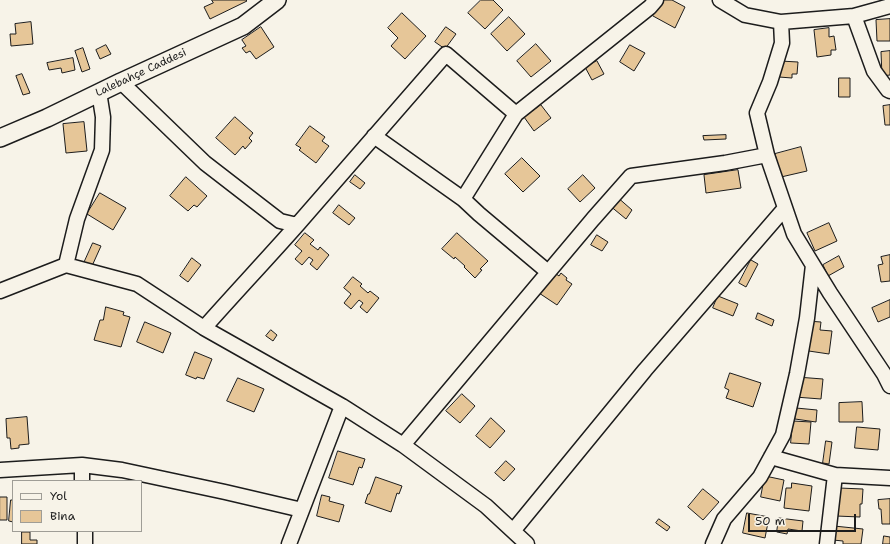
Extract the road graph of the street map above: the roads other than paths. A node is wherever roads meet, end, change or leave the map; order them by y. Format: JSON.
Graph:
{"nodes":[{"id":1,"x":277,"y":0,"type":"edge"},
{"id":2,"x":656,"y":0,"type":"edge"},
{"id":3,"x":720,"y":0,"type":"edge"},
{"id":4,"x":890,"y":6,"type":"edge"},
{"id":5,"x":854,"y":16,"type":"junction"},
{"id":6,"x":781,"y":22,"type":"junction"},
{"id":7,"x":121,"y":82,"type":"junction"},
{"id":8,"x":890,"y":91,"type":"edge"},
{"id":9,"x":99,"y":92,"type":"junction"},
{"id":10,"x":516,"y":114,"type":"junction"},
{"id":11,"x":374,"y":136,"type":"junction"},
{"id":12,"x":0,"y":138,"type":"edge"},
{"id":13,"x":767,"y":155,"type":"junction"},
{"id":14,"x":463,"y":199,"type":"junction"},
{"id":15,"x":785,"y":208,"type":"junction"},
{"id":16,"x":297,"y":225,"type":"junction"},
{"id":17,"x":66,"y":265,"type":"junction"},
{"id":18,"x":813,"y":265,"type":"junction"},
{"id":19,"x":548,"y":272,"type":"junction"},
{"id":20,"x":0,"y":291,"type":"edge"},
{"id":21,"x":204,"y":328,"type":"junction"},
{"id":22,"x":890,"y":386,"type":"edge"},
{"id":23,"x":342,"y":406,"type":"junction"},
{"id":24,"x":403,"y":445,"type":"junction"},
{"id":25,"x":771,"y":457,"type":"junction"},
{"id":26,"x":82,"y":465,"type":"junction"},
{"id":27,"x":0,"y":470,"type":"edge"},
{"id":28,"x":835,"y":475,"type":"junction"},
{"id":29,"x":890,"y":478,"type":"edge"},
{"id":30,"x":82,"y":480,"type":"edge"},
{"id":31,"x":302,"y":510,"type":"junction"},
{"id":32,"x":513,"y":531,"type":"junction"},
{"id":33,"x":85,"y":532,"type":"edge"},
{"id":34,"x":85,"y":544,"type":"edge"},
{"id":35,"x":289,"y":544,"type":"edge"},
{"id":36,"x":527,"y":544,"type":"edge"},
{"id":37,"x":713,"y":544,"type":"edge"},
{"id":38,"x":827,"y":544,"type":"edge"}],
"edges":[{"from":1,"to":7,"type":"street","name":"Lalebahçe Caddesi"},
{"from":2,"to":10,"type":"street"},
{"from":3,"to":6,"type":"street"},
{"from":4,"to":5,"type":"street"},
{"from":5,"to":6,"type":"street"},
{"from":5,"to":8,"type":"street"},
{"from":6,"to":13,"type":"street"},
{"from":7,"to":9,"type":"street","name":"Lalebahçe Caddesi"},
{"from":7,"to":16,"type":"street"},
{"from":9,"to":12,"type":"street","name":"Lalebahçe Caddesi"},
{"from":9,"to":17,"type":"street"},
{"from":10,"to":11,"type":"street"},
{"from":10,"to":14,"type":"street"},
{"from":11,"to":14,"type":"street"},
{"from":11,"to":16,"type":"street"},
{"from":13,"to":15,"type":"street"},
{"from":13,"to":19,"type":"street"},
{"from":14,"to":19,"type":"street"},
{"from":15,"to":18,"type":"street"},
{"from":15,"to":32,"type":"street"},
{"from":16,"to":21,"type":"street"},
{"from":17,"to":20,"type":"street"},
{"from":17,"to":21,"type":"street"},
{"from":18,"to":22,"type":"street"},
{"from":18,"to":25,"type":"street"},
{"from":19,"to":24,"type":"street"},
{"from":21,"to":23,"type":"street"},
{"from":23,"to":24,"type":"street"},
{"from":23,"to":31,"type":"street"},
{"from":24,"to":32,"type":"street"},
{"from":25,"to":28,"type":"street"},
{"from":25,"to":37,"type":"street"},
{"from":26,"to":27,"type":"street"},
{"from":26,"to":30,"type":"street"},
{"from":26,"to":31,"type":"street"},
{"from":28,"to":29,"type":"street"},
{"from":28,"to":38,"type":"street"},
{"from":31,"to":35,"type":"street"},
{"from":32,"to":36,"type":"street"},
{"from":33,"to":34,"type":"street"}]}
